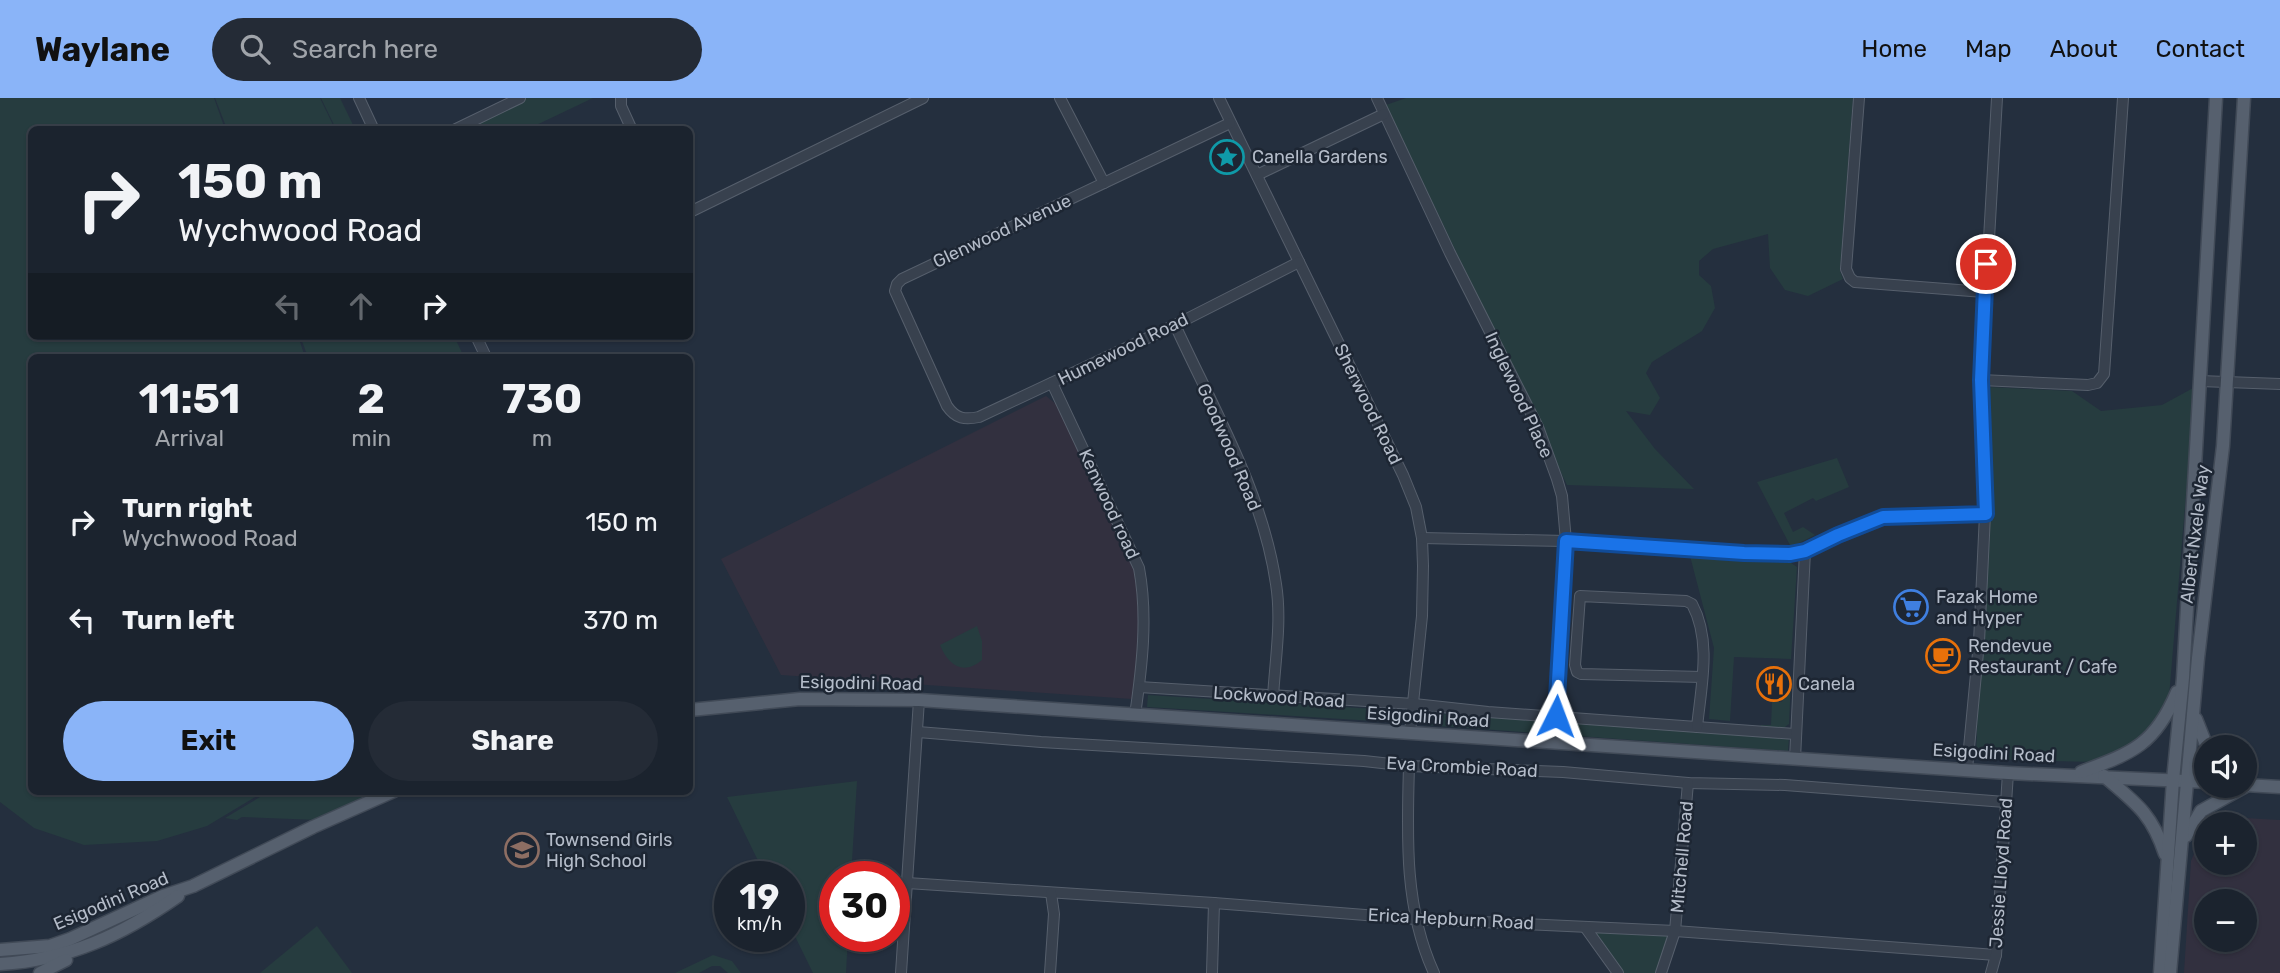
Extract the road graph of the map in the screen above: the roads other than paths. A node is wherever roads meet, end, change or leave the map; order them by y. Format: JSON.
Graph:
{"nodes":[{"id":1,"x":359,"y":98,"type":"edge"},
{"id":2,"x":520,"y":98,"type":"edge"},
{"id":3,"x":621,"y":98,"type":"edge"},
{"id":4,"x":923,"y":98,"type":"edge"},
{"id":5,"x":1060,"y":98,"type":"edge"},
{"id":6,"x":1219,"y":98,"type":"edge"},
{"id":7,"x":1377,"y":98,"type":"edge"},
{"id":8,"x":1859,"y":98,"type":"edge"},
{"id":9,"x":1997,"y":98,"type":"edge"},
{"id":10,"x":2123,"y":98,"type":"edge"},
{"id":11,"x":2216,"y":98,"type":"edge"},
{"id":12,"x":2244,"y":98,"type":"edge"},
{"id":13,"x":1384,"y":114,"type":"junction"},
{"id":14,"x":1230,"y":123,"type":"junction"},
{"id":15,"x":372,"y":126,"type":"edge"},
{"id":16,"x":462,"y":126,"type":"edge"},
{"id":17,"x":630,"y":126,"type":"edge"},
{"id":18,"x":1257,"y":175,"type":"junction"},
{"id":19,"x":1104,"y":183,"type":"junction"},
{"id":20,"x":693,"y":211,"type":"edge"},
{"id":21,"x":1299,"y":262,"type":"junction"},
{"id":22,"x":1984,"y":292,"type":"junction"},
{"id":23,"x":1175,"y":325,"type":"junction"},
{"id":24,"x":1981,"y":380,"type":"junction"},
{"id":25,"x":2200,"y":381,"type":"junction"},
{"id":26,"x":1052,"y":383,"type":"junction"},
{"id":27,"x":2227,"y":383,"type":"junction"},
{"id":28,"x":2280,"y":384,"type":"edge"},
{"id":29,"x":947,"y":406,"type":"joint"},
{"id":30,"x":1986,"y":514,"type":"junction"},
{"id":31,"x":1422,"y":538,"type":"junction"},
{"id":32,"x":1566,"y":541,"type":"junction"},
{"id":33,"x":1805,"y":551,"type":"junction"},
{"id":34,"x":1702,"y":677,"type":"junction"},
{"id":35,"x":2183,"y":678,"type":"junction"},
{"id":36,"x":1139,"y":687,"type":"junction"},
{"id":37,"x":1273,"y":697,"type":"junction"},
{"id":38,"x":919,"y":700,"type":"junction"},
{"id":39,"x":1414,"y":704,"type":"junction"},
{"id":40,"x":693,"y":710,"type":"edge"},
{"id":41,"x":2194,"y":712,"type":"junction"},
{"id":42,"x":1135,"y":715,"type":"junction"},
{"id":43,"x":1556,"y":716,"type":"junction"},
{"id":44,"x":1697,"y":727,"type":"junction"},
{"id":45,"x":918,"y":732,"type":"junction"},
{"id":46,"x":1410,"y":732,"type":"junction"},
{"id":47,"x":1795,"y":734,"type":"junction"},
{"id":48,"x":2203,"y":735,"type":"edge"},
{"id":49,"x":1795,"y":759,"type":"junction"},
{"id":50,"x":1409,"y":766,"type":"junction"},
{"id":51,"x":1967,"y":769,"type":"junction"},
{"id":52,"x":2008,"y":773,"type":"junction"},
{"id":53,"x":2074,"y":775,"type":"junction"},
{"id":54,"x":2105,"y":776,"type":"junction"},
{"id":55,"x":2173,"y":780,"type":"junction"},
{"id":56,"x":2188,"y":781,"type":"junction"},
{"id":57,"x":2194,"y":781,"type":"edge"},
{"id":58,"x":1688,"y":783,"type":"junction"},
{"id":59,"x":2257,"y":784,"type":"edge"},
{"id":60,"x":2280,"y":787,"type":"edge"},
{"id":61,"x":385,"y":795,"type":"edge"},
{"id":62,"x":2221,"y":798,"type":"edge"},
{"id":63,"x":2005,"y":802,"type":"junction"},
{"id":64,"x":2181,"y":845,"type":"junction"},
{"id":65,"x":909,"y":861,"type":"edge"},
{"id":66,"x":2168,"y":861,"type":"junction"},
{"id":67,"x":910,"y":883,"type":"edge"},
{"id":68,"x":193,"y":886,"type":"junction"},
{"id":69,"x":1051,"y":893,"type":"junction"},
{"id":70,"x":1214,"y":903,"type":"junction"},
{"id":71,"x":1416,"y":919,"type":"junction"},
{"id":72,"x":132,"y":927,"type":"junction"},
{"id":73,"x":1585,"y":927,"type":"junction"},
{"id":74,"x":1675,"y":931,"type":"junction"},
{"id":75,"x":50,"y":946,"type":"junction"},
{"id":76,"x":0,"y":950,"type":"edge"},
{"id":77,"x":902,"y":952,"type":"edge"},
{"id":78,"x":1996,"y":955,"type":"junction"},
{"id":79,"x":18,"y":963,"type":"junction"},
{"id":80,"x":0,"y":964,"type":"edge"},
{"id":81,"x":0,"y":972,"type":"edge"},
{"id":82,"x":40,"y":973,"type":"edge"},
{"id":83,"x":901,"y":973,"type":"edge"},
{"id":84,"x":1051,"y":973,"type":"edge"},
{"id":85,"x":1212,"y":973,"type":"edge"},
{"id":86,"x":1434,"y":973,"type":"edge"},
{"id":87,"x":1618,"y":973,"type":"edge"},
{"id":88,"x":1661,"y":973,"type":"edge"},
{"id":89,"x":1991,"y":973,"type":"edge"},
{"id":90,"x":2160,"y":973,"type":"edge"},
{"id":91,"x":2170,"y":973,"type":"edge"}],
"edges":[{"from":1,"to":15,"type":"street"},
{"from":2,"to":16,"type":"street"},
{"from":3,"to":17,"type":"street"},
{"from":4,"to":20,"type":"street"},
{"from":5,"to":19,"type":"street"},
{"from":6,"to":14,"type":"street","name":"Sherwood Road"},
{"from":7,"to":13,"type":"street","name":"Inglewood Place"},
{"from":8,"to":22,"type":"street"},
{"from":9,"to":22,"type":"street"},
{"from":10,"to":24,"type":"street"},
{"from":11,"to":25,"type":"main road","name":"Albert Nxele Way"},
{"from":12,"to":27,"type":"main road","name":"Albert Nxele Way"},
{"from":13,"to":18,"type":"street"},
{"from":13,"to":32,"type":"street","name":"Inglewood Place"},
{"from":14,"to":18,"type":"street","name":"Sherwood Road"},
{"from":14,"to":19,"type":"street","name":"Glenwood Avenue"},
{"from":18,"to":21,"type":"street","name":"Sherwood Road"},
{"from":19,"to":29,"type":"street","name":"Glenwood Avenue"},
{"from":21,"to":23,"type":"street","name":"Humewood Road"},
{"from":21,"to":31,"type":"street","name":"Sherwood Road"},
{"from":22,"to":24,"type":"street"},
{"from":23,"to":26,"type":"street","name":"Humewood Road"},
{"from":23,"to":37,"type":"street","name":"Goodwood Road"},
{"from":24,"to":30,"type":"street"},
{"from":25,"to":27,"type":"street"},
{"from":25,"to":35,"type":"main road","name":"Albert Nxele Way"},
{"from":26,"to":29,"type":"street","name":"Humewood Road"},
{"from":26,"to":36,"type":"street","name":"Kenwood road"},
{"from":27,"to":28,"type":"street"},
{"from":27,"to":41,"type":"main road","name":"Albert Nxele Way"},
{"from":30,"to":33,"type":"street"},
{"from":30,"to":51,"type":"street"},
{"from":31,"to":32,"type":"street"},
{"from":31,"to":39,"type":"street","name":"Sherwood Road"},
{"from":32,"to":33,"type":"street"},
{"from":32,"to":43,"type":"street","name":"Inglewood Place"},
{"from":33,"to":47,"type":"street"},
{"from":34,"to":34,"type":"street"},
{"from":34,"to":44,"type":"street"},
{"from":35,"to":53,"type":"main road"},
{"from":35,"to":55,"type":"main road","name":"Albert Nxele Way"},
{"from":36,"to":37,"type":"street","name":"Lockwood Road"},
{"from":36,"to":42,"type":"street","name":"Kenwood road"},
{"from":37,"to":39,"type":"street","name":"Lockwood Road"},
{"from":38,"to":40,"type":"main road","name":"Esigodini Road"},
{"from":38,"to":42,"type":"main road","name":"Esigodini Road"},
{"from":38,"to":45,"type":"street"},
{"from":39,"to":43,"type":"street","name":"Lockwood Road"},
{"from":39,"to":46,"type":"street","name":"Sherwood Road"},
{"from":41,"to":48,"type":"main road"},
{"from":41,"to":56,"type":"main road","name":"Albert Nxele Way"},
{"from":42,"to":46,"type":"main road","name":"Esigodini Road"},
{"from":43,"to":44,"type":"street","name":"Lockwood Road"},
{"from":44,"to":47,"type":"street","name":"Lockwood Road"},
{"from":45,"to":50,"type":"street","name":"Eva Crombie Road"},
{"from":45,"to":65,"type":"street"},
{"from":46,"to":49,"type":"main road","name":"Esigodini Road"},
{"from":47,"to":49,"type":"street"},
{"from":49,"to":51,"type":"main road","name":"Esigodini Road"},
{"from":50,"to":58,"type":"street","name":"Eva Crombie Road"},
{"from":50,"to":71,"type":"street"},
{"from":51,"to":52,"type":"main road","name":"Esigodini Road"},
{"from":52,"to":53,"type":"main road","name":"Esigodini Road"},
{"from":52,"to":63,"type":"street","name":"Jessie Lloyd Road"},
{"from":53,"to":54,"type":"main road","name":"Esigodini Road"},
{"from":54,"to":55,"type":"main road","name":"Esigodini Road"},
{"from":54,"to":66,"type":"main road"},
{"from":55,"to":56,"type":"main road","name":"Esigodini Road"},
{"from":55,"to":66,"type":"main road","name":"Albert Nxele Way"},
{"from":56,"to":57,"type":"main road","name":"Esigodini Road"},
{"from":56,"to":64,"type":"main road","name":"Albert Nxele Way"},
{"from":58,"to":63,"type":"street","name":"Eva Crombie Road"},
{"from":58,"to":74,"type":"street","name":"Mitchell Road"},
{"from":59,"to":60,"type":"main road"},
{"from":61,"to":68,"type":"main road","name":"Esigodini Road"},
{"from":62,"to":64,"type":"main road"},
{"from":63,"to":78,"type":"street","name":"Jessie Lloyd Road"},
{"from":64,"to":91,"type":"main road","name":"Albert Nxele Way"},
{"from":66,"to":90,"type":"main road","name":"Albert Nxele Way"},
{"from":67,"to":69,"type":"street","name":"Erica Hepburn Road"},
{"from":68,"to":72,"type":"main road","name":"Esigodini Road"},
{"from":68,"to":75,"type":"main road","name":"Esigodini Road"},
{"from":69,"to":70,"type":"street","name":"Erica Hepburn Road"},
{"from":69,"to":84,"type":"street"},
{"from":70,"to":71,"type":"street","name":"Erica Hepburn Road"},
{"from":70,"to":85,"type":"street"},
{"from":71,"to":73,"type":"street","name":"Erica Hepburn Road"},
{"from":71,"to":86,"type":"street"},
{"from":72,"to":79,"type":"main road","name":"Esigodini Road"},
{"from":72,"to":82,"type":"main road"},
{"from":73,"to":74,"type":"street","name":"Erica Hepburn Road"},
{"from":73,"to":87,"type":"street"},
{"from":74,"to":78,"type":"street","name":"Erica Hepburn Road"},
{"from":74,"to":88,"type":"street","name":"Mitchell Road"},
{"from":75,"to":76,"type":"main road","name":"Esigodini Road"},
{"from":75,"to":79,"type":"main road"},
{"from":77,"to":83,"type":"street"},
{"from":78,"to":89,"type":"street","name":"Jessie Lloyd Road"},
{"from":79,"to":80,"type":"main road","name":"Esigodini Road"},
{"from":79,"to":81,"type":"main road"}]}
